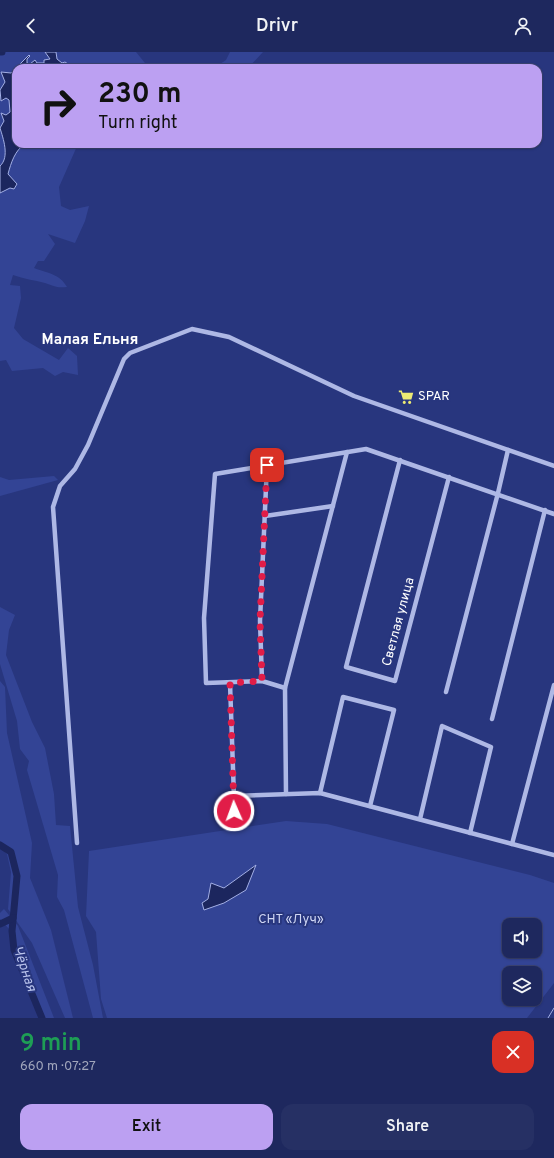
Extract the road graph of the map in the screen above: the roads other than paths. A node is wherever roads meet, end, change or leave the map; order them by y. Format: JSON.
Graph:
{"nodes":[{"id":1,"x":508,"y":450,"type":"junction"},
{"id":2,"x":347,"y":452,"type":"junction"},
{"id":3,"x":400,"y":460,"type":"junction"},
{"id":4,"x":267,"y":465,"type":"junction"},
{"id":5,"x":554,"y":466,"type":"edge"},
{"id":6,"x":448,"y":476,"type":"junction"},
{"id":7,"x":498,"y":493,"type":"junction"},
{"id":8,"x":333,"y":506,"type":"junction"},
{"id":9,"x":545,"y":510,"type":"junction"},
{"id":10,"x":554,"y":514,"type":"edge"},
{"id":11,"x":265,"y":516,"type":"junction"},
{"id":12,"x":262,"y":681,"type":"junction"},
{"id":13,"x":230,"y":683,"type":"junction"},
{"id":14,"x":554,"y":685,"type":"edge"},
{"id":15,"x":285,"y":688,"type":"junction"},
{"id":16,"x":446,"y":692,"type":"dead end"},
{"id":17,"x":492,"y":719,"type":"dead end"},
{"id":18,"x":320,"y":793,"type":"junction"},
{"id":19,"x":286,"y":794,"type":"junction"},
{"id":20,"x":233,"y":796,"type":"junction"},
{"id":21,"x":370,"y":806,"type":"junction"},
{"id":22,"x":420,"y":819,"type":"junction"},
{"id":23,"x":235,"y":826,"type":"dead end"},
{"id":24,"x":470,"y":833,"type":"junction"},
{"id":25,"x":77,"y":843,"type":"dead end"},
{"id":26,"x":512,"y":844,"type":"junction"},
{"id":27,"x":554,"y":855,"type":"edge"}],
"edges":[{"from":1,"to":5,"type":"street"},
{"from":1,"to":7,"type":"street"},
{"from":1,"to":25,"type":"street"},
{"from":2,"to":3,"type":"street"},
{"from":2,"to":4,"type":"street"},
{"from":2,"to":8,"type":"street"},
{"from":3,"to":6,"type":"street"},
{"from":3,"to":6,"type":"street","name":"Светлая улица"},
{"from":4,"to":11,"type":"street"},
{"from":4,"to":13,"type":"street"},
{"from":6,"to":7,"type":"street"},
{"from":7,"to":9,"type":"street"},
{"from":7,"to":16,"type":"street"},
{"from":8,"to":11,"type":"street"},
{"from":8,"to":15,"type":"street"},
{"from":9,"to":10,"type":"street"},
{"from":9,"to":17,"type":"street"},
{"from":11,"to":12,"type":"street"},
{"from":12,"to":13,"type":"street"},
{"from":12,"to":15,"type":"street"},
{"from":13,"to":20,"type":"street"},
{"from":14,"to":26,"type":"street"},
{"from":15,"to":19,"type":"street"},
{"from":18,"to":19,"type":"street"},
{"from":18,"to":21,"type":"street"},
{"from":18,"to":21,"type":"street"},
{"from":19,"to":20,"type":"street"},
{"from":20,"to":23,"type":"street"},
{"from":21,"to":22,"type":"street"},
{"from":22,"to":24,"type":"street"},
{"from":22,"to":24,"type":"street"},
{"from":24,"to":26,"type":"street"},
{"from":26,"to":27,"type":"street"}]}
